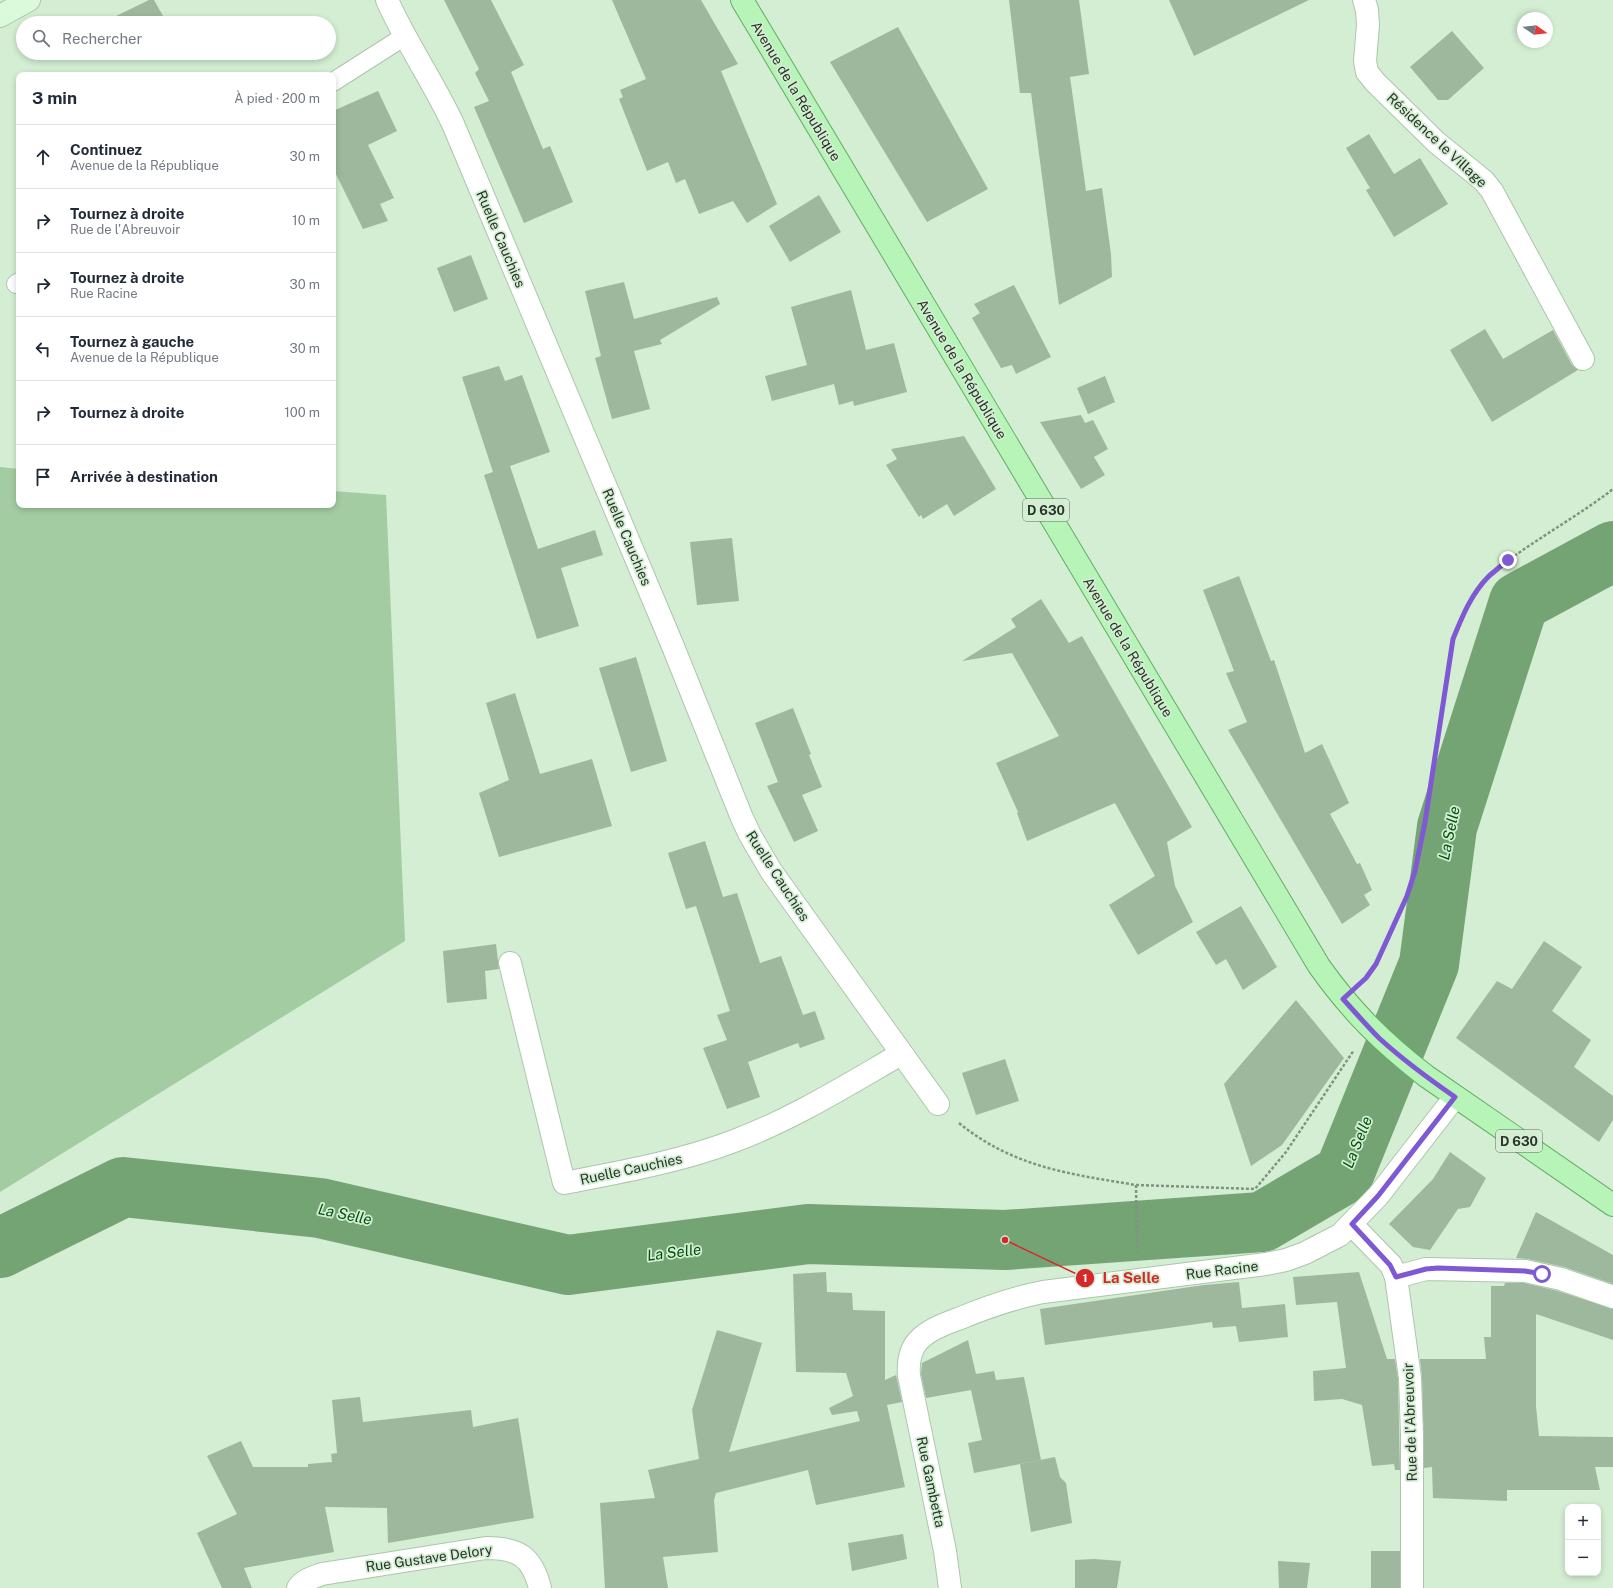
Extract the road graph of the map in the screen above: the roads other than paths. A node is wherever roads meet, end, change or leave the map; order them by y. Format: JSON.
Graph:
{"nodes":[{"id":1,"x":29,"y":0,"type":"edge"},
{"id":2,"x":387,"y":0,"type":"edge"},
{"id":3,"x":742,"y":0,"type":"edge"},
{"id":4,"x":1364,"y":0,"type":"edge"},
{"id":5,"x":0,"y":16,"type":"edge"},
{"id":6,"x":404,"y":36,"type":"junction"},
{"id":7,"x":336,"y":80,"type":"edge"},
{"id":8,"x":1583,"y":359,"type":"dead end"},
{"id":9,"x":510,"y":964,"type":"dead end"},
{"id":10,"x":901,"y":1054,"type":"junction"},
{"id":11,"x":1455,"y":1097,"type":"junction"},
{"id":12,"x":938,"y":1104,"type":"road end"},
{"id":13,"x":1613,"y":1205,"type":"edge"},
{"id":14,"x":1352,"y":1224,"type":"junction"},
{"id":15,"x":1396,"y":1277,"type":"junction"},
{"id":16,"x":1613,"y":1297,"type":"edge"},
{"id":17,"x":909,"y":1376,"type":"joint"},
{"id":18,"x":299,"y":1587,"type":"edge"},
{"id":19,"x":540,"y":1588,"type":"edge"},
{"id":20,"x":950,"y":1588,"type":"edge"},
{"id":21,"x":1412,"y":1588,"type":"edge"}],
"edges":[{"from":1,"to":5,"type":"street"},
{"from":2,"to":6,"type":"street","name":"Ruelle Cauchies"},
{"from":3,"to":11,"type":"main road","name":"Avenue de la République","number":"D 630"},
{"from":4,"to":8,"type":"street","name":"Résidence le Village"},
{"from":6,"to":7,"type":"lane"},
{"from":6,"to":10,"type":"street","name":"Ruelle Cauchies"},
{"from":9,"to":10,"type":"street","name":"Ruelle Cauchies"},
{"from":10,"to":12,"type":"street","name":"Ruelle Cauchies"},
{"from":11,"to":13,"type":"main road","name":"Avenue de la République","number":"D 630"},
{"from":11,"to":14,"type":"street","name":"Rue Racine"},
{"from":14,"to":15,"type":"street","name":"Rue de l'Abreuvoir"},
{"from":14,"to":17,"type":"street","name":"Rue Racine"},
{"from":15,"to":16,"type":"street"},
{"from":15,"to":21,"type":"street","name":"Rue de l'Abreuvoir"},
{"from":17,"to":20,"type":"street","name":"Rue Gambetta"},
{"from":18,"to":19,"type":"street","name":"Rue Gustave Delory"}]}
